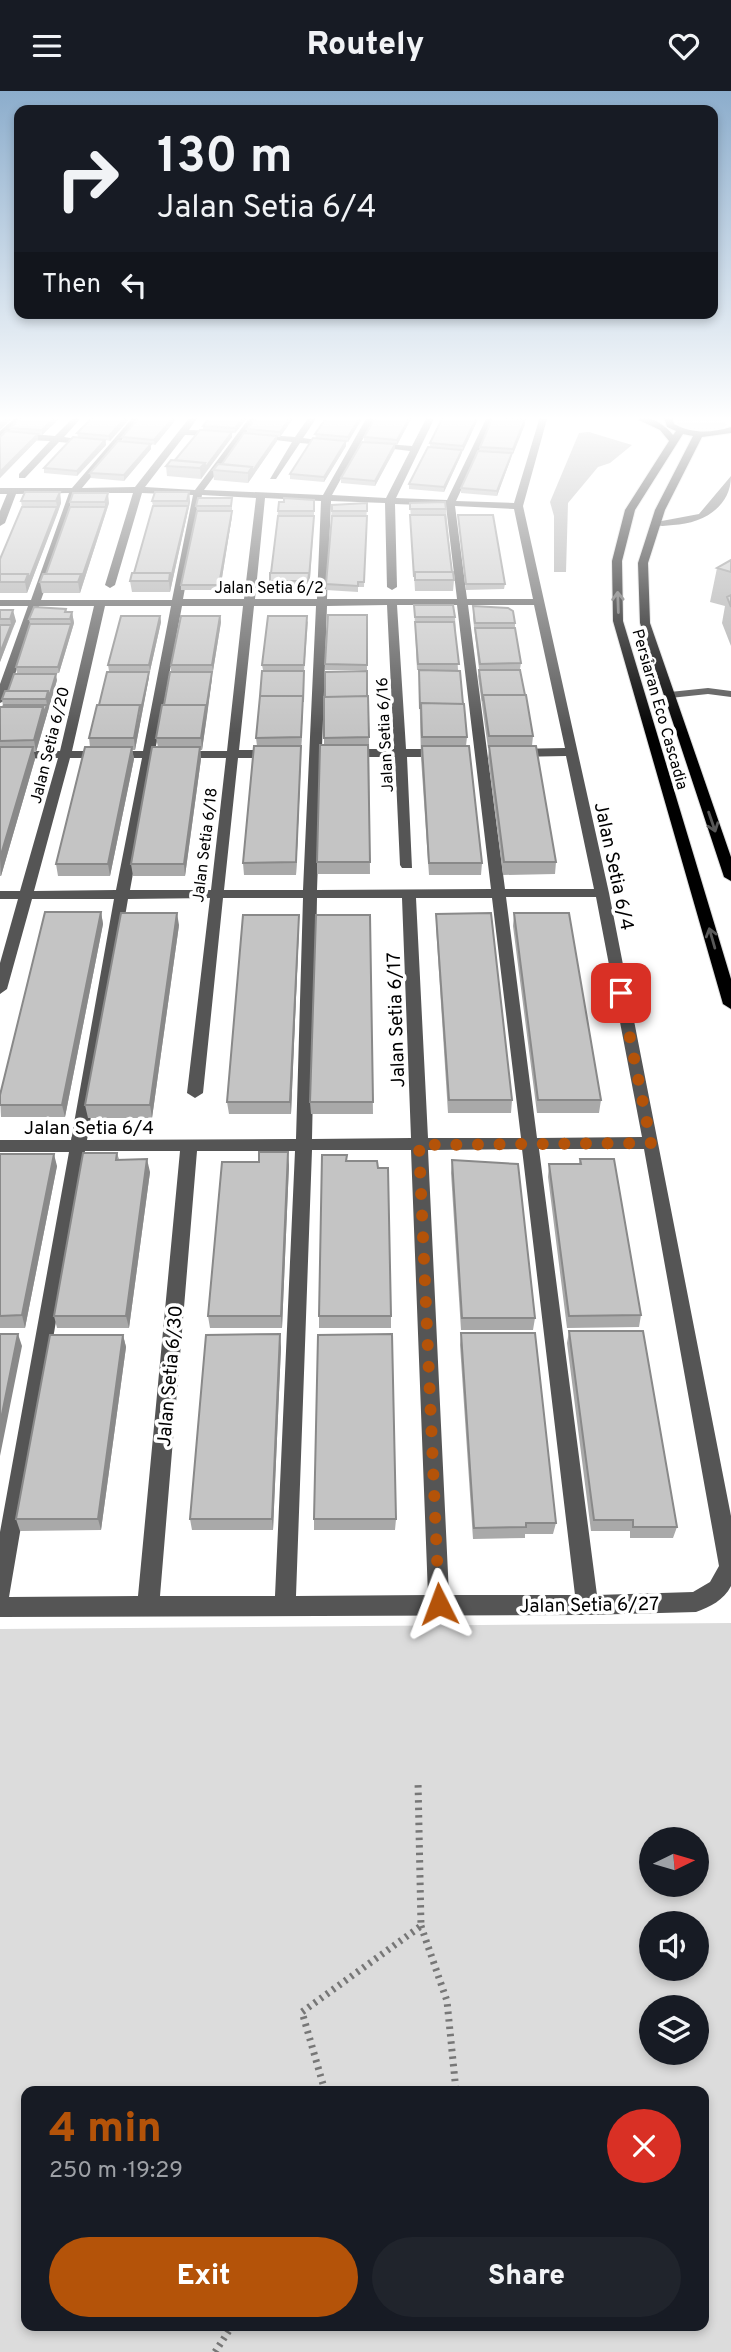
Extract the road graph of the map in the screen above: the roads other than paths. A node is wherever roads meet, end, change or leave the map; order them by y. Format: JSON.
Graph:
{"nodes":[{"id":1,"x":63,"y":523,"type":"edge"},
{"id":2,"x":128,"y":523,"type":"edge"},
{"id":3,"x":192,"y":523,"type":"edge"},
{"id":4,"x":258,"y":523,"type":"edge"},
{"id":5,"x":325,"y":523,"type":"edge"},
{"id":6,"x":391,"y":523,"type":"edge"},
{"id":7,"x":453,"y":523,"type":"edge"},
{"id":8,"x":521,"y":523,"type":"edge"},
{"id":9,"x":627,"y":523,"type":"edge"},
{"id":10,"x":656,"y":523,"type":"joint"},
{"id":11,"x":674,"y":523,"type":"edge"},
{"id":12,"x":110,"y":585,"type":"dead end"},
{"id":13,"x":392,"y":587,"type":"dead end"},
{"id":14,"x":463,"y":602,"type":"junction"},
{"id":15,"x":0,"y":603,"type":"edge"},
{"id":16,"x":34,"y":603,"type":"junction"},
{"id":17,"x":100,"y":603,"type":"junction"},
{"id":18,"x":176,"y":603,"type":"junction"},
{"id":19,"x":251,"y":603,"type":"junction"},
{"id":20,"x":322,"y":603,"type":"junction"},
{"id":21,"x":392,"y":603,"type":"junction"},
{"id":22,"x":538,"y":603,"type":"junction"},
{"id":23,"x":731,"y":694,"type":"edge"},
{"id":24,"x":670,"y":695,"type":"junction"},
{"id":25,"x":0,"y":700,"type":"edge"},
{"id":26,"x":572,"y":752,"type":"junction"},
{"id":27,"x":401,"y":753,"type":"junction"},
{"id":28,"x":468,"y":753,"type":"junction"},
{"id":29,"x":65,"y":754,"type":"junction"},
{"id":30,"x":148,"y":754,"type":"junction"},
{"id":31,"x":233,"y":754,"type":"junction"},
{"id":32,"x":288,"y":754,"type":"edge"},
{"id":33,"x":309,"y":754,"type":"junction"},
{"id":34,"x":0,"y":755,"type":"edge"},
{"id":35,"x":407,"y":865,"type":"dead end"},
{"id":36,"x":731,"y":877,"type":"edge"},
{"id":37,"x":498,"y":893,"type":"junction"},
{"id":38,"x":602,"y":893,"type":"junction"},
{"id":39,"x":122,"y":894,"type":"junction"},
{"id":40,"x":215,"y":894,"type":"junction"},
{"id":41,"x":310,"y":894,"type":"junction"},
{"id":42,"x":409,"y":894,"type":"junction"},
{"id":43,"x":0,"y":895,"type":"edge"},
{"id":44,"x":24,"y":895,"type":"junction"},
{"id":45,"x":0,"y":989,"type":"edge"},
{"id":46,"x":731,"y":1004,"type":"edge"},
{"id":47,"x":195,"y":1093,"type":"dead end"},
{"id":48,"x":651,"y":1143,"type":"junction"},
{"id":49,"x":529,"y":1144,"type":"junction"},
{"id":50,"x":304,"y":1145,"type":"junction"},
{"id":51,"x":419,"y":1145,"type":"junction"},
{"id":52,"x":0,"y":1146,"type":"edge"},
{"id":53,"x":78,"y":1146,"type":"junction"},
{"id":54,"x":189,"y":1146,"type":"junction"},
{"id":55,"x":0,"y":1592,"type":"edge"},
{"id":56,"x":439,"y":1604,"type":"junction"},
{"id":57,"x":285,"y":1605,"type":"junction"},
{"id":58,"x":587,"y":1605,"type":"junction"},
{"id":59,"x":148,"y":1606,"type":"junction"},
{"id":60,"x":0,"y":1607,"type":"edge"}],
"edges":[{"from":1,"to":16,"type":"street"},
{"from":2,"to":12,"type":"street"},
{"from":3,"to":18,"type":"street"},
{"from":4,"to":19,"type":"street","name":"Jalan Setia 6/18"},
{"from":5,"to":20,"type":"street"},
{"from":6,"to":13,"type":"street"},
{"from":7,"to":14,"type":"street"},
{"from":8,"to":22,"type":"street","name":"Jalan Setia 6/4"},
{"from":46,"to":9,"type":"main road","name":"Persiaran Eco Cascadia","one_way":true},
{"from":10,"to":11,"type":"street"},
{"from":10,"to":24,"type":"main road","name":"Persiaran Eco Cascadia"},
{"from":14,"to":21,"type":"street","name":"Jalan Setia 6/2"},
{"from":14,"to":22,"type":"street","name":"Jalan Setia 6/2"},
{"from":14,"to":28,"type":"street"},
{"from":15,"to":16,"type":"street","name":"Jalan Setia 6/2"},
{"from":16,"to":17,"type":"street","name":"Jalan Setia 6/2"},
{"from":16,"to":25,"type":"street"},
{"from":17,"to":18,"type":"street","name":"Jalan Setia 6/2"},
{"from":17,"to":29,"type":"street","name":"Jalan Setia 6/20"},
{"from":18,"to":19,"type":"street","name":"Jalan Setia 6/2"},
{"from":18,"to":30,"type":"street"},
{"from":19,"to":20,"type":"street","name":"Jalan Setia 6/2"},
{"from":19,"to":31,"type":"street","name":"Jalan Setia 6/18"},
{"from":20,"to":21,"type":"street","name":"Jalan Setia 6/2"},
{"from":20,"to":33,"type":"street"},
{"from":21,"to":27,"type":"street","name":"Jalan Setia 6/16"},
{"from":22,"to":26,"type":"street","name":"Jalan Setia 6/4"},
{"from":23,"to":24,"type":"street"},
{"from":24,"to":36,"type":"main road","name":"Persiaran Eco Cascadia","one_way":true},
{"from":26,"to":28,"type":"street"},
{"from":26,"to":38,"type":"street","name":"Jalan Setia 6/4"},
{"from":27,"to":28,"type":"street"},
{"from":27,"to":33,"type":"street"},
{"from":27,"to":35,"type":"street","name":"Jalan Setia 6/16"},
{"from":28,"to":37,"type":"street"},
{"from":29,"to":30,"type":"street"},
{"from":29,"to":34,"type":"street"},
{"from":29,"to":44,"type":"street","name":"Jalan Setia 6/20"},
{"from":30,"to":31,"type":"street"},
{"from":30,"to":39,"type":"street"},
{"from":31,"to":32,"type":"street"},
{"from":31,"to":40,"type":"street","name":"Jalan Setia 6/18"},
{"from":33,"to":41,"type":"street"},
{"from":37,"to":38,"type":"street"},
{"from":37,"to":42,"type":"street"},
{"from":37,"to":49,"type":"street"},
{"from":38,"to":48,"type":"street","name":"Jalan Setia 6/4"},
{"from":39,"to":40,"type":"street"},
{"from":39,"to":44,"type":"street"},
{"from":39,"to":53,"type":"street"},
{"from":40,"to":41,"type":"street"},
{"from":40,"to":47,"type":"street","name":"Jalan Setia 6/18"},
{"from":41,"to":42,"type":"street"},
{"from":41,"to":50,"type":"street"},
{"from":42,"to":51,"type":"street","name":"Jalan Setia 6/17"},
{"from":43,"to":44,"type":"street"},
{"from":44,"to":45,"type":"street","name":"Jalan Setia 6/20"},
{"from":48,"to":49,"type":"street","name":"Jalan Setia 6/4"},
{"from":48,"to":58,"type":"street","name":"Jalan Setia 6/27"},
{"from":49,"to":51,"type":"street","name":"Jalan Setia 6/4"},
{"from":49,"to":58,"type":"street"},
{"from":50,"to":51,"type":"street","name":"Jalan Setia 6/4"},
{"from":50,"to":54,"type":"street","name":"Jalan Setia 6/4"},
{"from":50,"to":57,"type":"street"},
{"from":51,"to":56,"type":"street","name":"Jalan Setia 6/17"},
{"from":52,"to":53,"type":"street","name":"Jalan Setia 6/4"},
{"from":53,"to":54,"type":"street","name":"Jalan Setia 6/4"},
{"from":53,"to":55,"type":"street"},
{"from":54,"to":59,"type":"street","name":"Jalan Setia 6/30"},
{"from":56,"to":57,"type":"street","name":"Jalan Setia 6/27"},
{"from":56,"to":58,"type":"street","name":"Jalan Setia 6/27"},
{"from":57,"to":59,"type":"street","name":"Jalan Setia 6/27"},
{"from":59,"to":60,"type":"street","name":"Jalan Setia 6/27"}]}
